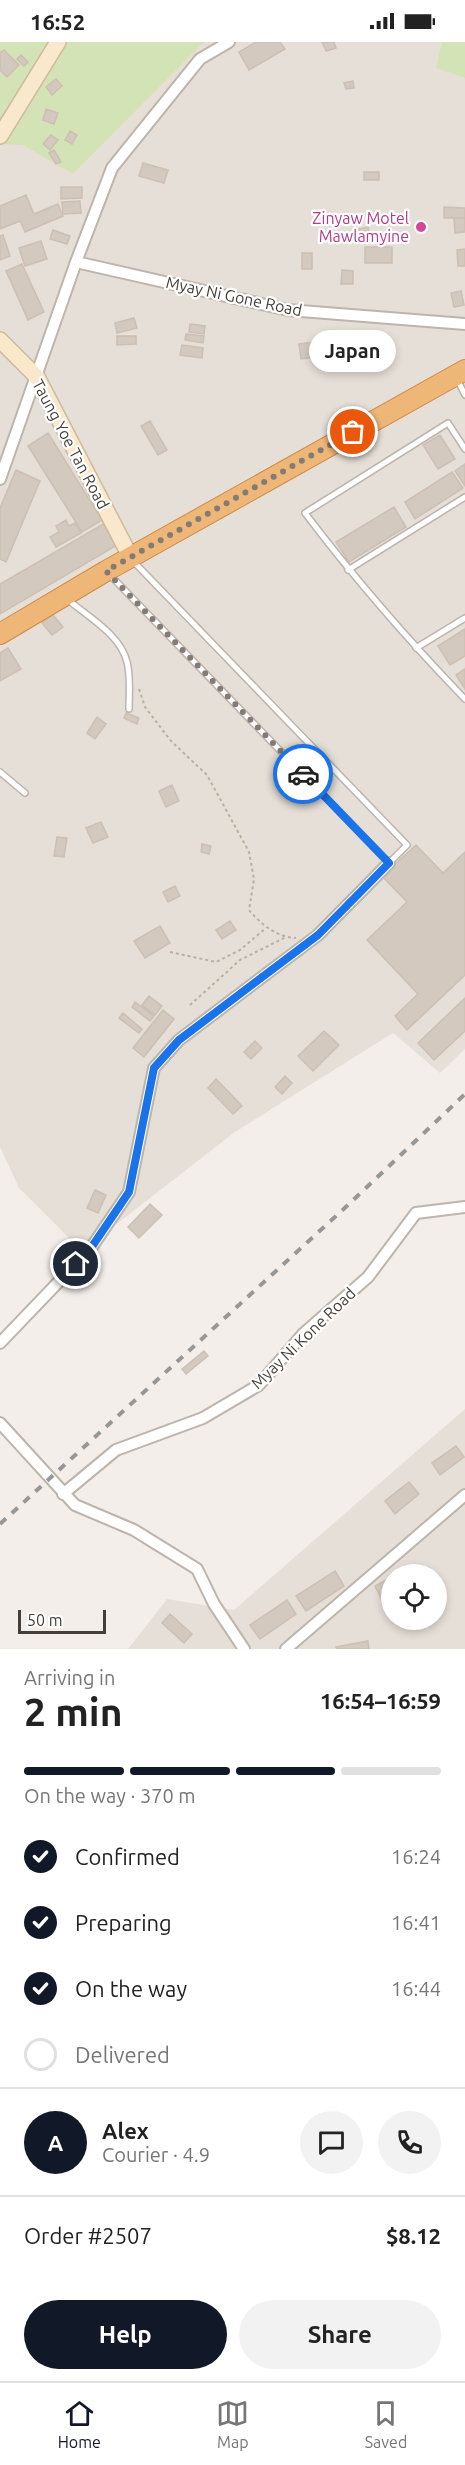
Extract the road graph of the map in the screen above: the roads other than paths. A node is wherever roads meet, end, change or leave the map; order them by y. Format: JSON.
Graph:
{"nodes":[{"id":1,"x":58,"y":42,"type":"edge"},
{"id":2,"x":229,"y":42,"type":"edge"},
{"id":3,"x":0,"y":136,"type":"edge"},
{"id":4,"x":76,"y":262,"type":"junction"},
{"id":5,"x":465,"y":324,"type":"edge"},
{"id":6,"x":0,"y":340,"type":"edge"},
{"id":7,"x":460,"y":373,"type":"edge"},
{"id":8,"x":37,"y":377,"type":"junction"},
{"id":9,"x":465,"y":395,"type":"edge"},
{"id":10,"x":465,"y":450,"type":"edge"},
{"id":11,"x":0,"y":479,"type":"edge"},
{"id":12,"x":465,"y":497,"type":"edge"},
{"id":13,"x":131,"y":558,"type":"junction"},
{"id":14,"x":348,"y":570,"type":"junction"},
{"id":15,"x":106,"y":571,"type":"junction"},
{"id":16,"x":63,"y":596,"type":"junction"},
{"id":17,"x":465,"y":618,"type":"edge"},
{"id":18,"x":0,"y":634,"type":"edge"},
{"id":19,"x":416,"y":648,"type":"junction"},
{"id":20,"x":465,"y":699,"type":"edge"},
{"id":21,"x":129,"y":709,"type":"dead end"},
{"id":22,"x":0,"y":772,"type":"edge"},
{"id":23,"x":25,"y":793,"type":"dead end"},
{"id":24,"x":389,"y":863,"type":"junction"},
{"id":25,"x":465,"y":1207,"type":"edge"},
{"id":26,"x":0,"y":1343,"type":"edge"},
{"id":27,"x":0,"y":1423,"type":"edge"},
{"id":28,"x":63,"y":1494,"type":"junction"},
{"id":29,"x":465,"y":1495,"type":"edge"},
{"id":30,"x":244,"y":1649,"type":"edge"},
{"id":31,"x":286,"y":1649,"type":"edge"}],
"edges":[{"from":1,"to":3,"type":"main road"},
{"from":2,"to":4,"type":"street"},
{"from":4,"to":5,"type":"street","name":"Myay Ni Gone Road"},
{"from":4,"to":8,"type":"street"},
{"from":6,"to":8,"type":"main road","name":"Taung Yoe Tan Road"},
{"from":7,"to":9,"type":"lane"},
{"from":7,"to":13,"type":"highway"},
{"from":8,"to":11,"type":"street"},
{"from":8,"to":13,"type":"main road","name":"Taung Yoe Tan Road"},
{"from":10,"to":14,"type":"lane"},
{"from":12,"to":14,"type":"lane"},
{"from":13,"to":15,"type":"highway"},
{"from":13,"to":24,"type":"lane"},
{"from":14,"to":19,"type":"lane"},
{"from":15,"to":16,"type":"highway"},
{"from":15,"to":24,"type":"lane"},
{"from":16,"to":18,"type":"highway"},
{"from":16,"to":21,"type":"lane"},
{"from":17,"to":19,"type":"lane"},
{"from":19,"to":20,"type":"lane"},
{"from":22,"to":23,"type":"lane"},
{"from":24,"to":26,"type":"street"},
{"from":25,"to":28,"type":"street","name":"Myay Ni Kone Road"},
{"from":27,"to":28,"type":"street"},
{"from":28,"to":30,"type":"street"},
{"from":29,"to":31,"type":"street"}]}
